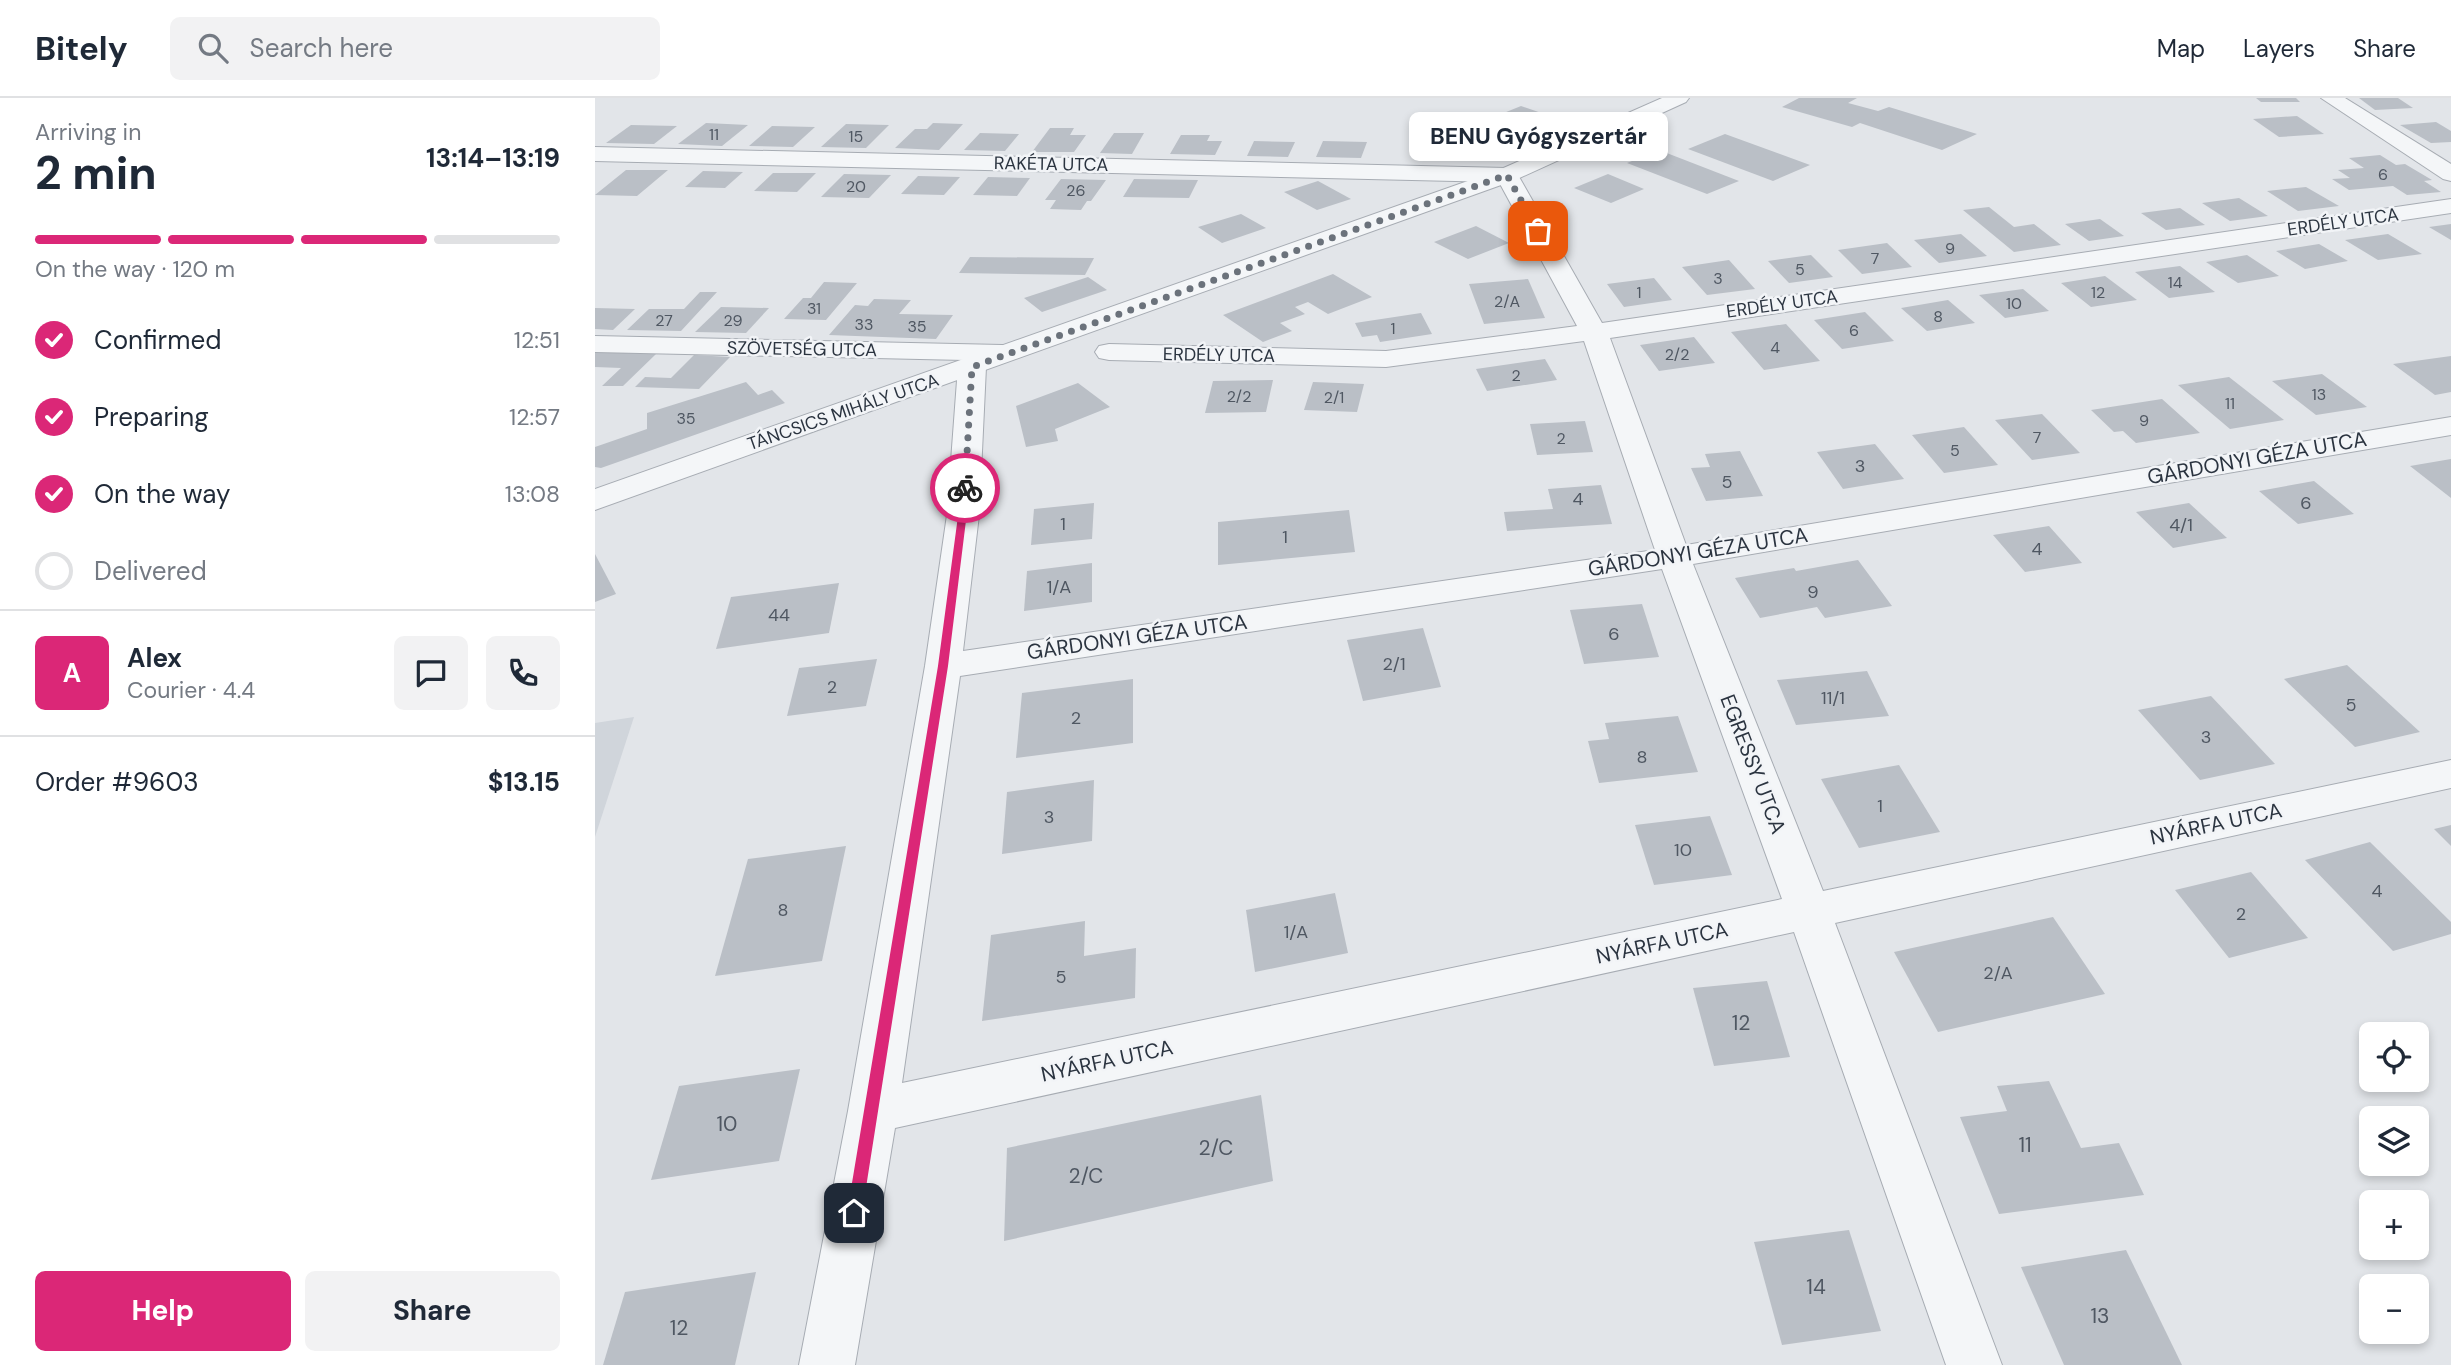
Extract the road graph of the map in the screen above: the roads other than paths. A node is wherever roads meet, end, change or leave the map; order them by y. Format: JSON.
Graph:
{"nodes":[{"id":1,"x":1679,"y":98,"type":"edge"},
{"id":2,"x":2331,"y":98,"type":"edge"},
{"id":3,"x":595,"y":154,"type":"edge"},
{"id":4,"x":2451,"y":174,"type":"edge"},
{"id":5,"x":1507,"y":175,"type":"junction"},
{"id":6,"x":2451,"y":206,"type":"edge"},
{"id":7,"x":1594,"y":331,"type":"junction"},
{"id":8,"x":595,"y":344,"type":"edge"},
{"id":9,"x":1109,"y":352,"type":"dead end"},
{"id":10,"x":991,"y":360,"type":"junction"},
{"id":11,"x":2451,"y":426,"type":"edge"},
{"id":12,"x":595,"y":500,"type":"edge"},
{"id":13,"x":1674,"y":557,"type":"junction"},
{"id":14,"x":943,"y":666,"type":"junction"},
{"id":15,"x":2451,"y":774,"type":"edge"},
{"id":16,"x":1809,"y":912,"type":"junction"},
{"id":17,"x":873,"y":1111,"type":"junction"},
{"id":18,"x":827,"y":1365,"type":"edge"},
{"id":19,"x":1974,"y":1365,"type":"edge"}],
"edges":[{"from":1,"to":5,"type":"street","name":"TÁNCSICS MIHÁLY UTCA"},
{"from":2,"to":4,"type":"street"},
{"from":3,"to":5,"type":"street","name":"RAKÉTA UTCA"},
{"from":5,"to":7,"type":"street","name":"EGRESSY UTCA"},
{"from":5,"to":10,"type":"street","name":"TÁNCSICS MIHÁLY UTCA"},
{"from":6,"to":7,"type":"street","name":"ERDÉLY UTCA"},
{"from":7,"to":9,"type":"street","name":"ERDÉLY UTCA"},
{"from":7,"to":13,"type":"street","name":"EGRESSY UTCA"},
{"from":8,"to":10,"type":"street","name":"SZÖVETSÉG UTCA"},
{"from":10,"to":12,"type":"street","name":"TÁNCSICS MIHÁLY UTCA"},
{"from":10,"to":14,"type":"street"},
{"from":11,"to":13,"type":"street","name":"GÁRDONYI GÉZA UTCA"},
{"from":13,"to":14,"type":"street","name":"GÁRDONYI GÉZA UTCA"},
{"from":13,"to":16,"type":"street","name":"EGRESSY UTCA"},
{"from":14,"to":17,"type":"street"},
{"from":15,"to":16,"type":"street","name":"NYÁRFA UTCA"},
{"from":16,"to":17,"type":"street","name":"NYÁRFA UTCA"},
{"from":16,"to":19,"type":"street","name":"EGRESSY UTCA"},
{"from":17,"to":18,"type":"street"}]}
